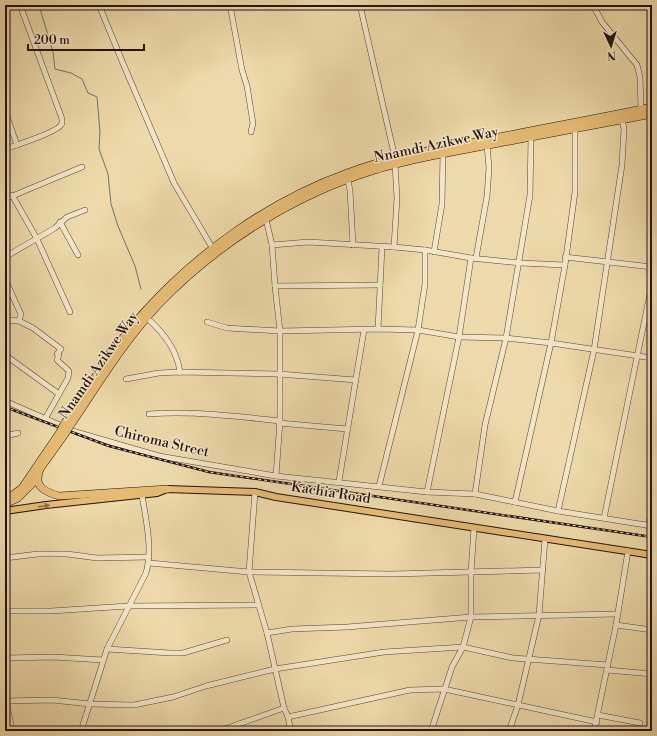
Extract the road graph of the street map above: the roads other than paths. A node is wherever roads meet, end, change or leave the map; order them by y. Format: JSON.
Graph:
{"nodes":[{"id":1,"x":20,"y":5,"type":"edge"},
{"id":2,"x":99,"y":5,"type":"edge"},
{"id":3,"x":230,"y":5,"type":"edge"},
{"id":4,"x":360,"y":5,"type":"edge"},
{"id":5,"x":593,"y":5,"type":"edge"},
{"id":6,"x":652,"y":107,"type":"edge"},
{"id":7,"x":641,"y":109,"type":"junction"},
{"id":8,"x":5,"y":111,"type":"edge"},
{"id":9,"x":652,"y":114,"type":"edge"},
{"id":10,"x":622,"y":119,"type":"junction"},
{"id":11,"x":575,"y":128,"type":"junction"},
{"id":12,"x":251,"y":132,"type":"dead end"},
{"id":13,"x":531,"y":137,"type":"junction"},
{"id":14,"x":17,"y":145,"type":"junction"},
{"id":15,"x":487,"y":145,"type":"junction"},
{"id":16,"x":5,"y":149,"type":"edge"},
{"id":17,"x":442,"y":153,"type":"junction"},
{"id":18,"x":395,"y":161,"type":"junction"},
{"id":19,"x":82,"y":166,"type":"dead end"},
{"id":20,"x":348,"y":180,"type":"junction"},
{"id":21,"x":12,"y":195,"type":"junction"},
{"id":22,"x":5,"y":199,"type":"edge"},
{"id":23,"x":85,"y":210,"type":"dead end"},
{"id":24,"x":266,"y":219,"type":"junction"},
{"id":25,"x":60,"y":222,"type":"junction"},
{"id":26,"x":37,"y":239,"type":"junction"},
{"id":27,"x":272,"y":245,"type":"junction"},
{"id":28,"x":353,"y":245,"type":"junction"},
{"id":29,"x":382,"y":247,"type":"junction"},
{"id":30,"x":394,"y":247,"type":"junction"},
{"id":31,"x":213,"y":249,"type":"junction"},
{"id":32,"x":425,"y":250,"type":"junction"},
{"id":33,"x":434,"y":252,"type":"junction"},
{"id":34,"x":78,"y":256,"type":"dead end"},
{"id":35,"x":5,"y":257,"type":"edge"},
{"id":36,"x":565,"y":257,"type":"junction"},
{"id":37,"x":474,"y":258,"type":"junction"},
{"id":38,"x":608,"y":261,"type":"junction"},
{"id":39,"x":520,"y":263,"type":"junction"},
{"id":40,"x":565,"y":265,"type":"junction"},
{"id":41,"x":652,"y":267,"type":"edge"},
{"id":42,"x":5,"y":279,"type":"edge"},
{"id":43,"x":652,"y":284,"type":"edge"},
{"id":44,"x":380,"y":285,"type":"junction"},
{"id":45,"x":275,"y":286,"type":"junction"},
{"id":46,"x":70,"y":312,"type":"dead end"},
{"id":47,"x":147,"y":318,"type":"junction"},
{"id":48,"x":5,"y":320,"type":"edge"},
{"id":49,"x":19,"y":321,"type":"junction"},
{"id":50,"x":207,"y":322,"type":"dead end"},
{"id":51,"x":378,"y":329,"type":"junction"},
{"id":52,"x":364,"y":330,"type":"junction"},
{"id":53,"x":418,"y":330,"type":"junction"},
{"id":54,"x":280,"y":331,"type":"junction"},
{"id":55,"x":459,"y":336,"type":"junction"},
{"id":56,"x":506,"y":338,"type":"junction"},
{"id":57,"x":552,"y":343,"type":"junction"},
{"id":58,"x":594,"y":350,"type":"junction"},
{"id":59,"x":5,"y":355,"type":"edge"},
{"id":60,"x":638,"y":356,"type":"junction"},
{"id":61,"x":652,"y":358,"type":"edge"},
{"id":62,"x":180,"y":372,"type":"junction"},
{"id":63,"x":279,"y":374,"type":"junction"},
{"id":64,"x":126,"y":379,"type":"dead end"},
{"id":65,"x":356,"y":380,"type":"junction"},
{"id":66,"x":59,"y":394,"type":"junction"},
{"id":67,"x":5,"y":401,"type":"edge"},
{"id":68,"x":149,"y":414,"type":"dead end"},
{"id":69,"x":45,"y":420,"type":"junction"},
{"id":70,"x":280,"y":422,"type":"junction"},
{"id":71,"x":67,"y":425,"type":"junction"},
{"id":72,"x":347,"y":429,"type":"junction"},
{"id":73,"x":18,"y":433,"type":"dead end"},
{"id":74,"x":62,"y":433,"type":"junction"},
{"id":75,"x":5,"y":436,"type":"edge"},
{"id":76,"x":40,"y":469,"type":"junction"},
{"id":77,"x":276,"y":476,"type":"junction"},
{"id":78,"x":339,"y":482,"type":"junction"},
{"id":79,"x":379,"y":486,"type":"junction"},
{"id":80,"x":167,"y":489,"type":"junction"},
{"id":81,"x":256,"y":492,"type":"junction"},
{"id":82,"x":427,"y":492,"type":"junction"},
{"id":83,"x":475,"y":494,"type":"junction"},
{"id":84,"x":142,"y":495,"type":"junction"},
{"id":85,"x":5,"y":499,"type":"edge"},
{"id":86,"x":515,"y":502,"type":"junction"},
{"id":87,"x":5,"y":504,"type":"edge"},
{"id":88,"x":652,"y":509,"type":"edge"},
{"id":89,"x":558,"y":511,"type":"junction"},
{"id":90,"x":5,"y":512,"type":"edge"},
{"id":91,"x":604,"y":518,"type":"junction"},
{"id":92,"x":650,"y":526,"type":"edge"},
{"id":93,"x":474,"y":528,"type":"junction"},
{"id":94,"x":545,"y":539,"type":"junction"},
{"id":95,"x":628,"y":551,"type":"junction"},
{"id":96,"x":652,"y":555,"type":"edge"},
{"id":97,"x":5,"y":558,"type":"edge"},
{"id":98,"x":149,"y":560,"type":"junction"},
{"id":99,"x":542,"y":570,"type":"junction"},
{"id":100,"x":249,"y":572,"type":"junction"},
{"id":101,"x":471,"y":572,"type":"junction"},
{"id":102,"x":258,"y":605,"type":"junction"},
{"id":103,"x":128,"y":606,"type":"junction"},
{"id":104,"x":5,"y":611,"type":"edge"},
{"id":105,"x":617,"y":614,"type":"junction"},
{"id":106,"x":539,"y":615,"type":"junction"},
{"id":107,"x":471,"y":617,"type":"junction"},
{"id":108,"x":616,"y":625,"type":"junction"},
{"id":109,"x":652,"y":630,"type":"edge"},
{"id":110,"x":267,"y":633,"type":"junction"},
{"id":111,"x":227,"y":640,"type":"dead end"},
{"id":112,"x":463,"y":647,"type":"junction"},
{"id":113,"x":107,"y":649,"type":"junction"},
{"id":114,"x":5,"y":658,"type":"edge"},
{"id":115,"x":529,"y":659,"type":"junction"},
{"id":116,"x":103,"y":660,"type":"junction"},
{"id":117,"x":608,"y":668,"type":"junction"},
{"id":118,"x":275,"y":669,"type":"junction"},
{"id":119,"x":652,"y":674,"type":"edge"},
{"id":120,"x":444,"y":689,"type":"junction"},
{"id":121,"x":5,"y":694,"type":"edge"},
{"id":122,"x":6,"y":701,"type":"edge"},
{"id":123,"x":90,"y":704,"type":"junction"},
{"id":124,"x":518,"y":705,"type":"junction"},
{"id":125,"x":284,"y":708,"type":"junction"},
{"id":126,"x":598,"y":715,"type":"junction"},
{"id":127,"x":288,"y":717,"type":"junction"},
{"id":128,"x":596,"y":722,"type":"junction"},
{"id":129,"x":640,"y":723,"type":"dead end"},
{"id":130,"x":12,"y":731,"type":"edge"},
{"id":131,"x":81,"y":731,"type":"edge"},
{"id":132,"x":219,"y":731,"type":"edge"},
{"id":133,"x":291,"y":731,"type":"edge"},
{"id":134,"x":431,"y":731,"type":"edge"},
{"id":135,"x":509,"y":731,"type":"edge"},
{"id":136,"x":594,"y":731,"type":"edge"}],
"edges":[{"from":1,"to":14,"type":"street"},
{"from":2,"to":31,"type":"street"},
{"from":3,"to":12,"type":"street"},
{"from":4,"to":18,"type":"street"},
{"from":5,"to":7,"type":"street"},
{"from":6,"to":7,"type":"highway","name":"Nnamdi Azikwe Way"},
{"from":7,"to":18,"type":"highway","name":"Nnamdi Azikwe Way"},
{"from":8,"to":14,"type":"street"},
{"from":9,"to":10,"type":"highway","name":"Nnamdi Azikwe Way"},
{"from":10,"to":11,"type":"highway","name":"Nnamdi Azikwe Way"},
{"from":10,"to":38,"type":"street"},
{"from":11,"to":13,"type":"highway","name":"Nnamdi Azikwe Way"},
{"from":11,"to":36,"type":"street"},
{"from":13,"to":15,"type":"highway","name":"Nnamdi Azikwe Way"},
{"from":13,"to":39,"type":"street"},
{"from":14,"to":16,"type":"street"},
{"from":15,"to":17,"type":"highway","name":"Nnamdi Azikwe Way"},
{"from":15,"to":37,"type":"street"},
{"from":17,"to":18,"type":"highway","name":"Nnamdi Azikwe Way"},
{"from":17,"to":33,"type":"street"},
{"from":18,"to":20,"type":"highway","name":"Nnamdi Azikwe Way"},
{"from":18,"to":30,"type":"street"},
{"from":18,"to":31,"type":"highway","name":"Nnamdi Azikwe Way"},
{"from":19,"to":21,"type":"street"},
{"from":20,"to":24,"type":"highway","name":"Nnamdi Azikwe Way"},
{"from":20,"to":28,"type":"street"},
{"from":21,"to":22,"type":"street"},
{"from":21,"to":26,"type":"street"},
{"from":23,"to":25,"type":"street"},
{"from":24,"to":27,"type":"street"},
{"from":24,"to":47,"type":"highway","name":"Nnamdi Azikwe Way"},
{"from":25,"to":26,"type":"street"},
{"from":25,"to":34,"type":"street"},
{"from":26,"to":35,"type":"street"},
{"from":26,"to":46,"type":"street"},
{"from":27,"to":28,"type":"street"},
{"from":27,"to":45,"type":"street"},
{"from":28,"to":29,"type":"street"},
{"from":29,"to":30,"type":"street"},
{"from":29,"to":44,"type":"street"},
{"from":30,"to":32,"type":"street"},
{"from":31,"to":71,"type":"highway","name":"Nnamdi Azikwe Way"},
{"from":32,"to":33,"type":"street"},
{"from":32,"to":53,"type":"street"},
{"from":33,"to":37,"type":"street"},
{"from":36,"to":38,"type":"street"},
{"from":36,"to":40,"type":"street"},
{"from":37,"to":39,"type":"street"},
{"from":37,"to":55,"type":"street"},
{"from":38,"to":41,"type":"street"},
{"from":38,"to":58,"type":"street"},
{"from":39,"to":40,"type":"street"},
{"from":39,"to":56,"type":"street"},
{"from":40,"to":57,"type":"street"},
{"from":42,"to":49,"type":"street"},
{"from":43,"to":60,"type":"street"},
{"from":44,"to":45,"type":"street"},
{"from":44,"to":51,"type":"street"},
{"from":45,"to":54,"type":"street"},
{"from":47,"to":62,"type":"street"},
{"from":47,"to":71,"type":"highway","name":"Nnamdi Azikwe Way"},
{"from":48,"to":49,"type":"street"},
{"from":49,"to":66,"type":"street"},
{"from":50,"to":54,"type":"street"},
{"from":51,"to":52,"type":"street"},
{"from":51,"to":53,"type":"street"},
{"from":52,"to":54,"type":"street"},
{"from":52,"to":65,"type":"street"},
{"from":53,"to":55,"type":"street"},
{"from":53,"to":79,"type":"street"},
{"from":54,"to":63,"type":"street"},
{"from":55,"to":56,"type":"street"},
{"from":55,"to":82,"type":"street"},
{"from":56,"to":57,"type":"street"},
{"from":56,"to":83,"type":"street"},
{"from":57,"to":58,"type":"street"},
{"from":57,"to":86,"type":"street"},
{"from":58,"to":60,"type":"street"},
{"from":58,"to":89,"type":"street"},
{"from":59,"to":66,"type":"street"},
{"from":60,"to":61,"type":"street"},
{"from":60,"to":91,"type":"street"},
{"from":62,"to":63,"type":"street"},
{"from":62,"to":64,"type":"street"},
{"from":63,"to":65,"type":"street"},
{"from":63,"to":70,"type":"street"},
{"from":65,"to":72,"type":"street"},
{"from":66,"to":69,"type":"street"},
{"from":67,"to":69,"type":"street","name":"Chiroma Street"},
{"from":68,"to":70,"type":"street"},
{"from":69,"to":77,"type":"street","name":"Chiroma Street"},
{"from":70,"to":72,"type":"street"},
{"from":70,"to":77,"type":"street"},
{"from":71,"to":74,"type":"highway","name":"Nnamdi Azikwe Way","bridge":true},
{"from":72,"to":78,"type":"street"},
{"from":73,"to":75,"type":"street"},
{"from":74,"to":76,"type":"highway","name":"Nnamdi Azikwe Way"},
{"from":74,"to":85,"type":"highway"},
{"from":76,"to":80,"type":"highway"},
{"from":76,"to":87,"type":"highway","name":"Nnamdi Azikwe Way"},
{"from":77,"to":78,"type":"street","name":"Chiroma Street"},
{"from":78,"to":79,"type":"street","name":"Chiroma Street"},
{"from":79,"to":82,"type":"street","name":"Chiroma Street"},
{"from":80,"to":81,"type":"main road","name":"Kachia Road"},
{"from":80,"to":84,"type":"main road","name":"Kachia Road"},
{"from":81,"to":93,"type":"main road","name":"Kachia Road"},
{"from":81,"to":100,"type":"street"},
{"from":82,"to":83,"type":"street","name":"Chiroma Street"},
{"from":83,"to":86,"type":"street","name":"Chiroma Street"},
{"from":90,"to":84,"type":"main road","name":"Kachia Road","one_way":true},
{"from":84,"to":98,"type":"street"},
{"from":86,"to":89,"type":"street","name":"Chiroma Street"},
{"from":88,"to":92,"type":"street"},
{"from":89,"to":91,"type":"street","name":"Chiroma Street"},
{"from":91,"to":92,"type":"street","name":"Chiroma Street"},
{"from":93,"to":94,"type":"main road","name":"Kachia Road"},
{"from":93,"to":101,"type":"street"},
{"from":94,"to":95,"type":"main road","name":"Kachia Road"},
{"from":94,"to":99,"type":"street"},
{"from":95,"to":96,"type":"main road","name":"Kachia Road"},
{"from":95,"to":105,"type":"street"},
{"from":97,"to":98,"type":"street"},
{"from":98,"to":100,"type":"street"},
{"from":98,"to":103,"type":"street"},
{"from":99,"to":101,"type":"street"},
{"from":99,"to":106,"type":"street"},
{"from":100,"to":101,"type":"street"},
{"from":100,"to":102,"type":"street"},
{"from":101,"to":107,"type":"street"},
{"from":102,"to":103,"type":"street"},
{"from":102,"to":110,"type":"street"},
{"from":103,"to":104,"type":"street"},
{"from":103,"to":113,"type":"street"},
{"from":105,"to":106,"type":"street"},
{"from":105,"to":108,"type":"street"},
{"from":106,"to":107,"type":"street"},
{"from":106,"to":115,"type":"street"},
{"from":107,"to":110,"type":"street"},
{"from":107,"to":112,"type":"street"},
{"from":108,"to":109,"type":"street"},
{"from":108,"to":117,"type":"street"},
{"from":110,"to":118,"type":"street"},
{"from":111,"to":113,"type":"street"},
{"from":112,"to":115,"type":"street"},
{"from":112,"to":118,"type":"street"},
{"from":112,"to":120,"type":"street"},
{"from":113,"to":116,"type":"street"},
{"from":114,"to":116,"type":"street"},
{"from":115,"to":117,"type":"street"},
{"from":115,"to":124,"type":"street"},
{"from":116,"to":123,"type":"street"},
{"from":117,"to":119,"type":"street"},
{"from":117,"to":126,"type":"street"},
{"from":118,"to":123,"type":"street"},
{"from":118,"to":125,"type":"street"},
{"from":120,"to":124,"type":"street"},
{"from":120,"to":127,"type":"street"},
{"from":120,"to":134,"type":"street"},
{"from":121,"to":122,"type":"street"},
{"from":122,"to":123,"type":"street"},
{"from":122,"to":130,"type":"street"},
{"from":123,"to":131,"type":"street"},
{"from":124,"to":128,"type":"street"},
{"from":124,"to":135,"type":"street"},
{"from":125,"to":127,"type":"street"},
{"from":125,"to":132,"type":"street"},
{"from":126,"to":128,"type":"street"},
{"from":126,"to":129,"type":"street"},
{"from":127,"to":133,"type":"street"},
{"from":128,"to":136,"type":"street"}]}
